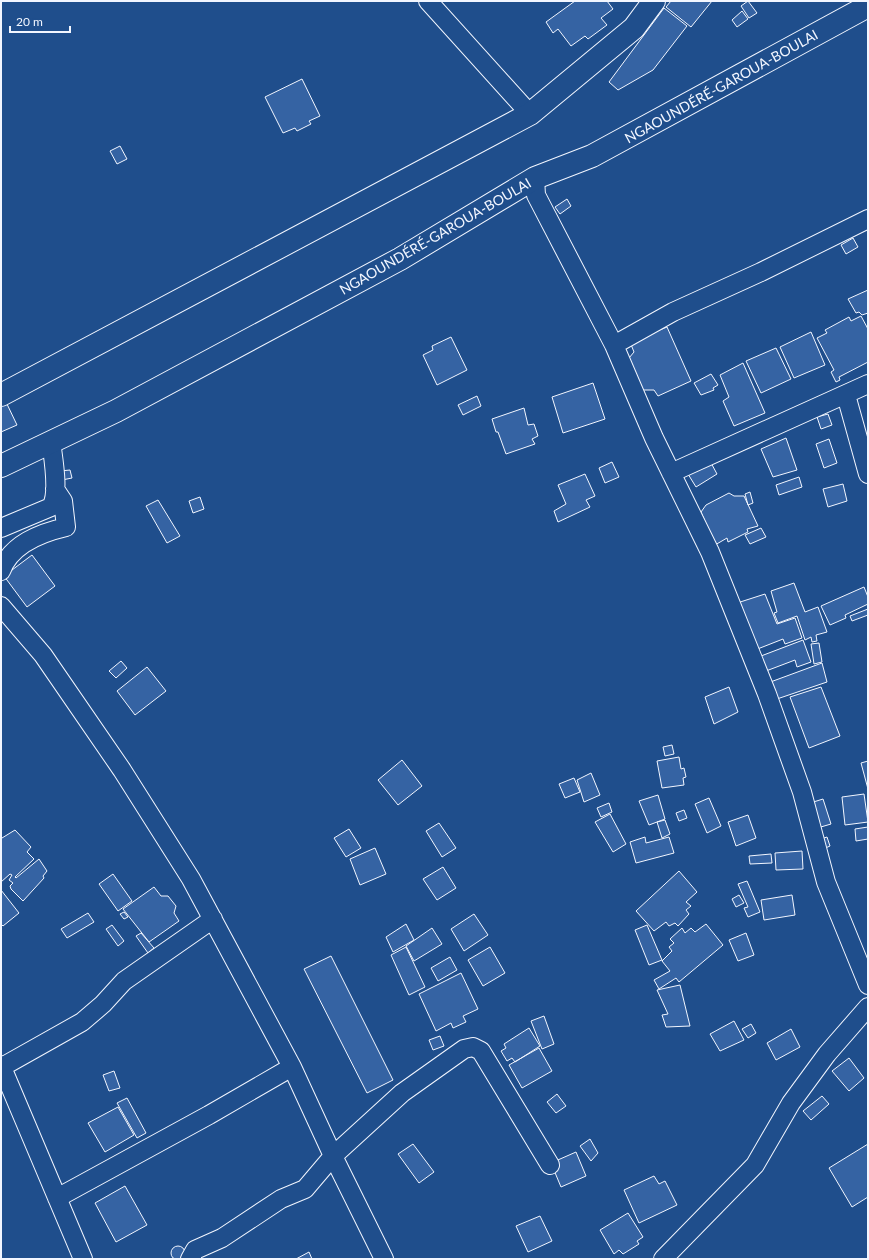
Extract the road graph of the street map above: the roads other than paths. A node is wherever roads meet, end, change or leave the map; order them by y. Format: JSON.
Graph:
{"nodes":[{"id":1,"x":428,"y":1,"type":"edge"},
{"id":2,"x":654,"y":1,"type":"edge"},
{"id":3,"x":868,"y":6,"type":"edge"},
{"id":4,"x":530,"y":114,"type":"junction"},
{"id":5,"x":535,"y":178,"type":"junction"},
{"id":6,"x":868,"y":219,"type":"edge"},
{"id":7,"x":614,"y":345,"type":"junction"},
{"id":8,"x":868,"y":384,"type":"edge"},
{"id":9,"x":1,"y":395,"type":"edge"},
{"id":10,"x":846,"y":395,"type":"junction"},
{"id":11,"x":51,"y":441,"type":"junction"},
{"id":12,"x":1,"y":466,"type":"edge"},
{"id":13,"x":671,"y":473,"type":"junction"},
{"id":14,"x":868,"y":474,"type":"edge"},
{"id":15,"x":55,"y":489,"type":"junction"},
{"id":16,"x":1,"y":528,"type":"edge"},
{"id":17,"x":1,"y":572,"type":"edge"},
{"id":18,"x":1,"y":606,"type":"edge"},
{"id":19,"x":213,"y":919,"type":"junction"},
{"id":20,"x":868,"y":985,"type":"edge"},
{"id":21,"x":868,"y":1007,"type":"edge"},
{"id":22,"x":2,"y":1066,"type":"edge"},
{"id":23,"x":292,"y":1067,"type":"junction"},
{"id":24,"x":333,"y":1156,"type":"junction"},
{"id":25,"x":550,"y":1165,"type":"dead end"},
{"id":26,"x":57,"y":1198,"type":"junction"},
{"id":27,"x":83,"y":1259,"type":"edge"},
{"id":28,"x":190,"y":1259,"type":"edge"},
{"id":29,"x":384,"y":1259,"type":"edge"},
{"id":30,"x":663,"y":1259,"type":"edge"}],
"edges":[{"from":1,"to":4,"type":"street"},
{"from":2,"to":4,"type":"main road"},
{"from":3,"to":5,"type":"main road","name":"NGAOUNDÉRÉ-GAROUA-BOULAI"},
{"from":4,"to":9,"type":"main road"},
{"from":5,"to":7,"type":"street"},
{"from":5,"to":11,"type":"main road","name":"NGAOUNDÉRÉ-GAROUA-BOULAI"},
{"from":6,"to":7,"type":"street"},
{"from":7,"to":13,"type":"street"},
{"from":8,"to":10,"type":"street"},
{"from":10,"to":13,"type":"street"},
{"from":10,"to":14,"type":"street"},
{"from":11,"to":12,"type":"main road","name":"NGAOUNDÉRÉ-GAROUA-BOULAI"},
{"from":11,"to":15,"type":"street"},
{"from":13,"to":20,"type":"street"},
{"from":15,"to":16,"type":"street"},
{"from":15,"to":17,"type":"street"},
{"from":18,"to":19,"type":"street"},
{"from":19,"to":22,"type":"street"},
{"from":19,"to":23,"type":"street"},
{"from":21,"to":30,"type":"street"},
{"from":22,"to":26,"type":"street"},
{"from":23,"to":24,"type":"street"},
{"from":23,"to":26,"type":"street"},
{"from":24,"to":25,"type":"street"},
{"from":24,"to":28,"type":"street"},
{"from":24,"to":29,"type":"street"},
{"from":26,"to":27,"type":"street"}]}
